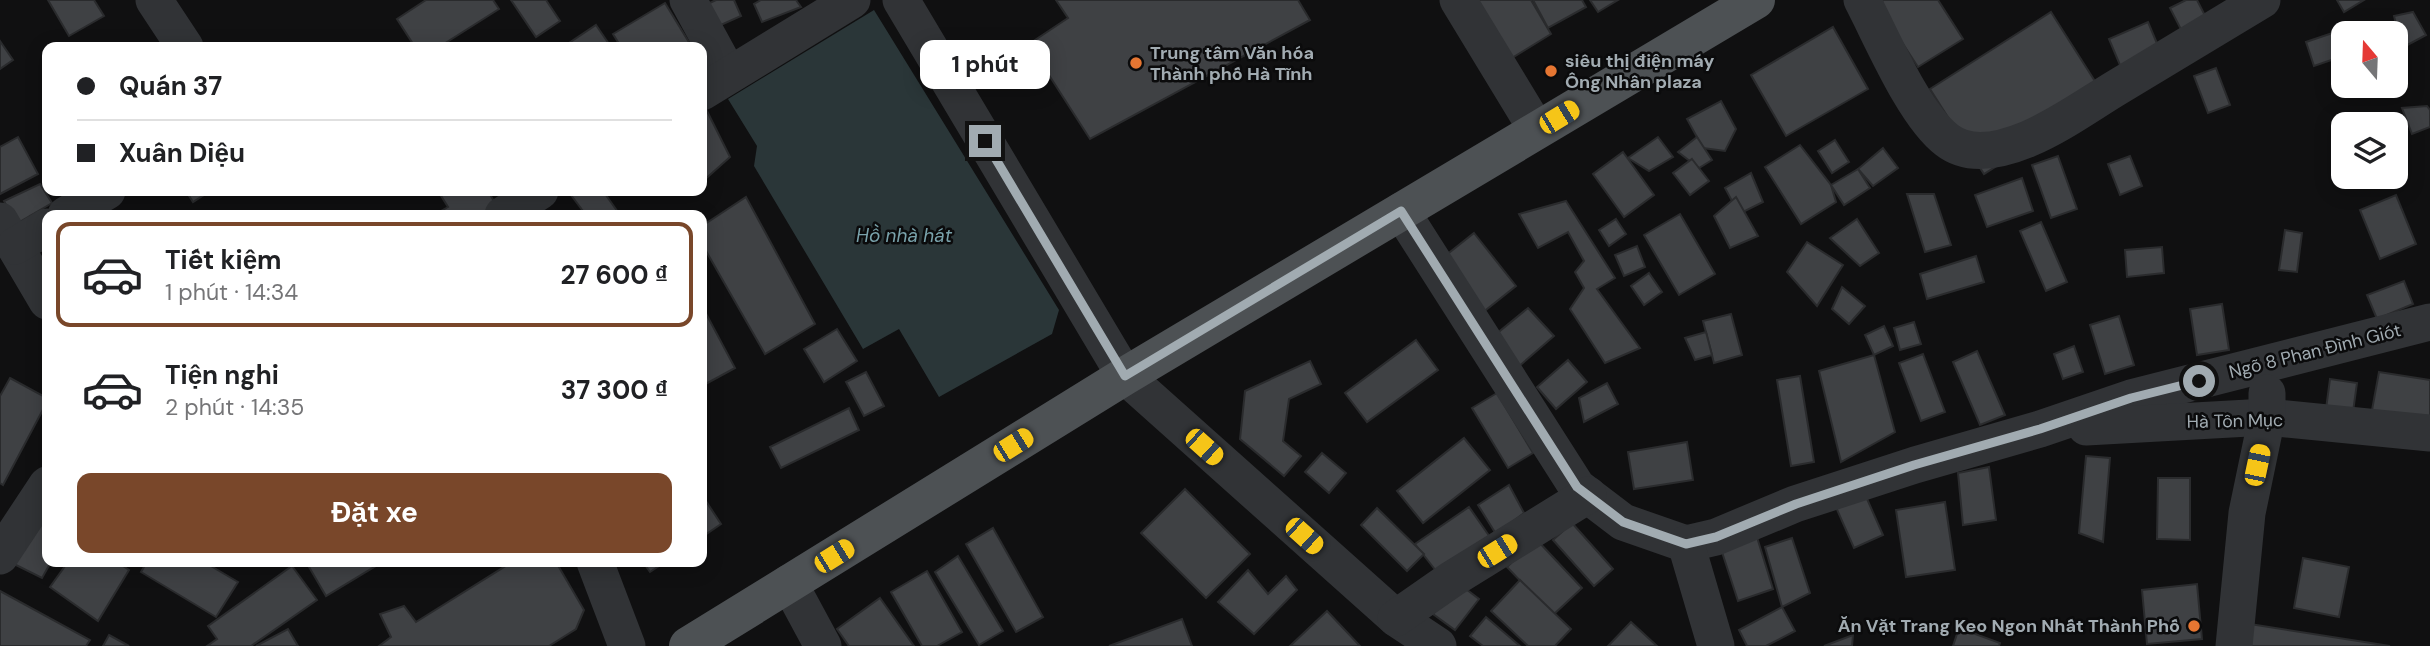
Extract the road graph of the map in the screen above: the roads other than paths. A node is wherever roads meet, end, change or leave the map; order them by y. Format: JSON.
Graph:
{"nodes":[{"id":1,"x":154,"y":0,"type":"edge"},
{"id":2,"x":688,"y":0,"type":"edge"},
{"id":3,"x":852,"y":0,"type":"edge"},
{"id":4,"x":901,"y":0,"type":"edge"},
{"id":5,"x":1458,"y":0,"type":"edge"},
{"id":6,"x":1756,"y":0,"type":"edge"},
{"id":7,"x":1862,"y":0,"type":"edge"},
{"id":8,"x":2261,"y":0,"type":"edge"},
{"id":9,"x":182,"y":42,"type":"edge"},
{"id":10,"x":702,"y":42,"type":"edge"},
{"id":11,"x":707,"y":58,"type":"edge"},
{"id":12,"x":715,"y":83,"type":"edge"},
{"id":13,"x":1537,"y":130,"type":"junction"},
{"id":14,"x":98,"y":196,"type":"edge"},
{"id":15,"x":532,"y":196,"type":"edge"},
{"id":16,"x":75,"y":210,"type":"edge"},
{"id":17,"x":509,"y":210,"type":"edge"},
{"id":18,"x":1401,"y":211,"type":"junction"},
{"id":19,"x":42,"y":228,"type":"edge"},
{"id":20,"x":8,"y":233,"type":"edge"},
{"id":21,"x":42,"y":293,"type":"edge"},
{"id":22,"x":2430,"y":322,"type":"edge"},
{"id":23,"x":2266,"y":364,"type":"junction"},
{"id":24,"x":1125,"y":376,"type":"junction"},
{"id":25,"x":2267,"y":417,"type":"junction"},
{"id":26,"x":2040,"y":429,"type":"junction"},
{"id":27,"x":2430,"y":433,"type":"edge"},
{"id":28,"x":42,"y":493,"type":"edge"},
{"id":29,"x":1588,"y":495,"type":"junction"},
{"id":30,"x":1686,"y":544,"type":"junction"},
{"id":31,"x":0,"y":556,"type":"edge"},
{"id":32,"x":597,"y":567,"type":"edge"},
{"id":33,"x":789,"y":583,"type":"junction"},
{"id":34,"x":1396,"y":618,"type":"junction"},
{"id":35,"x":627,"y":646,"type":"edge"},
{"id":36,"x":688,"y":646,"type":"edge"},
{"id":37,"x":823,"y":646,"type":"edge"},
{"id":38,"x":1437,"y":646,"type":"edge"},
{"id":39,"x":1716,"y":646,"type":"edge"},
{"id":40,"x":2234,"y":646,"type":"edge"}],
"edges":[{"from":1,"to":9,"type":"street"},
{"from":2,"to":10,"type":"street"},
{"from":3,"to":12,"type":"street"},
{"from":4,"to":24,"type":"street"},
{"from":5,"to":13,"type":"street"},
{"from":6,"to":13,"type":"main road"},
{"from":7,"to":8,"type":"street"},
{"from":11,"to":12,"type":"street"},
{"from":13,"to":18,"type":"main road"},
{"from":14,"to":16,"type":"street"},
{"from":15,"to":17,"type":"street"},
{"from":18,"to":24,"type":"main road"},
{"from":18,"to":29,"type":"street"},
{"from":19,"to":20,"type":"street"},
{"from":20,"to":21,"type":"street"},
{"from":22,"to":23,"type":"street","name":"Ngõ 8 Phan Đình Giót"},
{"from":23,"to":25,"type":"street"},
{"from":23,"to":26,"type":"street","name":"Ngõ 8 Phan Đình Giót"},
{"from":24,"to":33,"type":"main road"},
{"from":24,"to":34,"type":"street"},
{"from":25,"to":26,"type":"street","name":"Hà Tôn Mục"},
{"from":25,"to":27,"type":"street","name":"Hà Tôn Mục"},
{"from":25,"to":40,"type":"street"},
{"from":26,"to":30,"type":"street"},
{"from":28,"to":31,"type":"street"},
{"from":29,"to":30,"type":"street"},
{"from":29,"to":34,"type":"street"},
{"from":30,"to":39,"type":"street"},
{"from":32,"to":35,"type":"street"},
{"from":33,"to":36,"type":"main road"},
{"from":33,"to":37,"type":"street"},
{"from":34,"to":38,"type":"street"}]}
